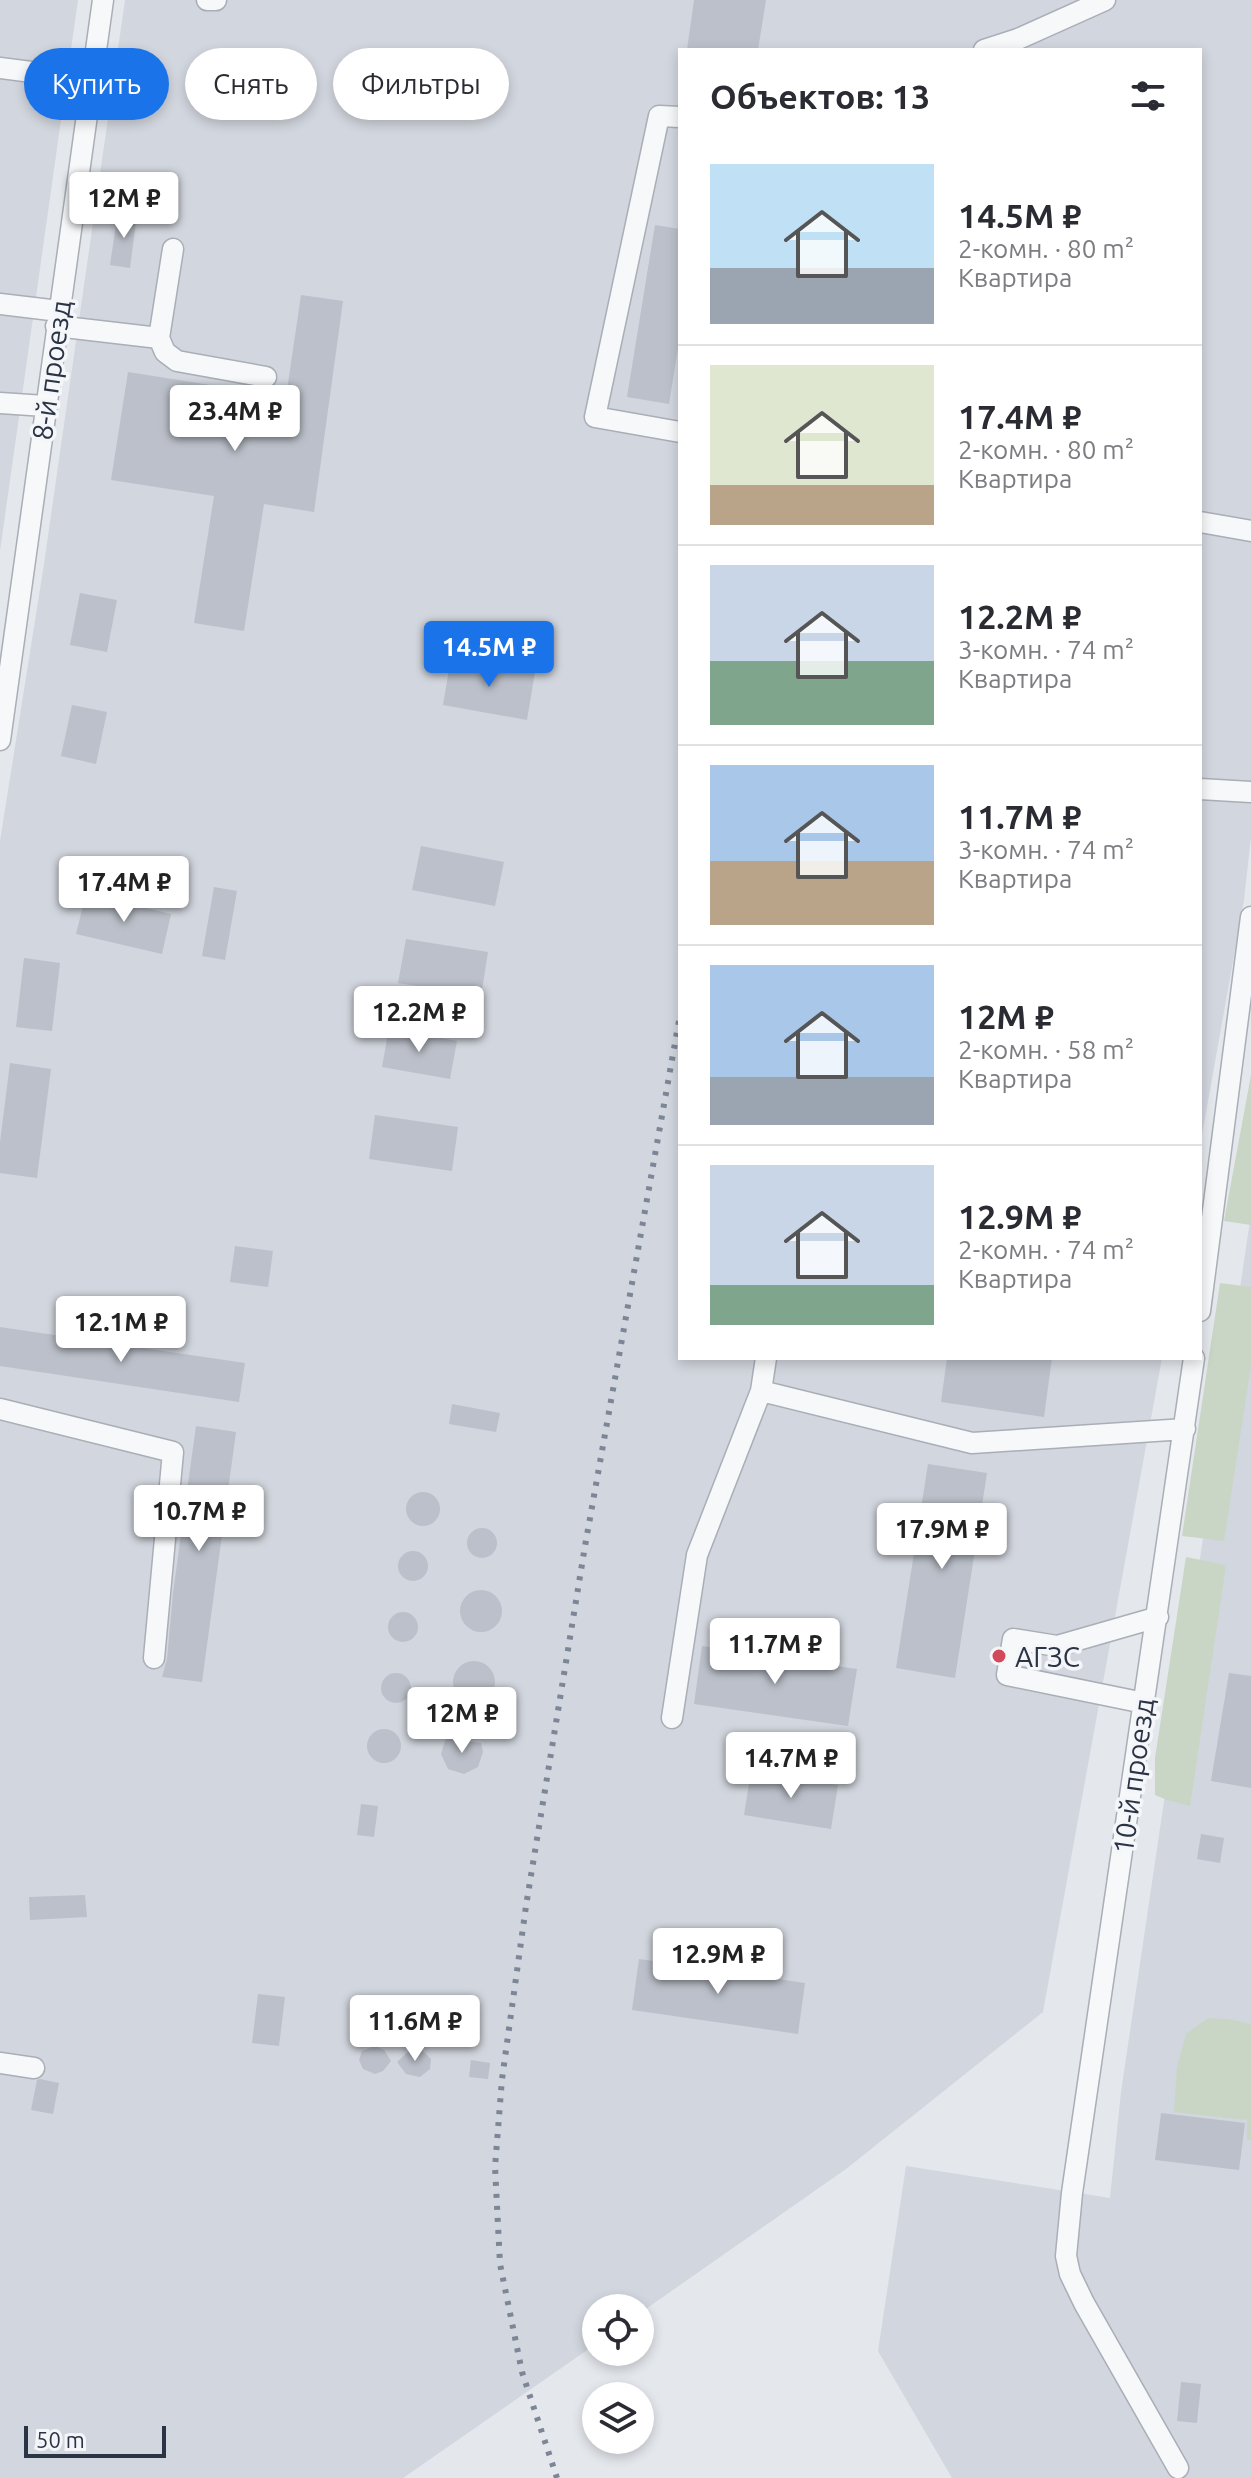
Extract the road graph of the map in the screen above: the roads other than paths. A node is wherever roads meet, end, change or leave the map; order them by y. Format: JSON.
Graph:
{"nodes":[{"id":1,"x":103,"y":0,"type":"edge"},
{"id":2,"x":207,"y":0,"type":"edge"},
{"id":3,"x":216,"y":0,"type":"edge"},
{"id":4,"x":1105,"y":0,"type":"edge"},
{"id":5,"x":97,"y":48,"type":"edge"},
{"id":6,"x":990,"y":48,"type":"edge"},
{"id":7,"x":0,"y":68,"type":"edge"},
{"id":8,"x":24,"y":71,"type":"edge"},
{"id":9,"x":678,"y":117,"type":"edge"},
{"id":10,"x":87,"y":120,"type":"edge"},
{"id":11,"x":173,"y":249,"type":"dead end"},
{"id":12,"x":0,"y":304,"type":"edge"},
{"id":13,"x":58,"y":318,"type":"junction"},
{"id":14,"x":159,"y":338,"type":"junction"},
{"id":15,"x":266,"y":377,"type":"dead end"},
{"id":16,"x":0,"y":403,"type":"edge"},
{"id":17,"x":45,"y":406,"type":"junction"},
{"id":18,"x":678,"y":432,"type":"edge"},
{"id":19,"x":1202,"y":522,"type":"edge"},
{"id":20,"x":1251,"y":531,"type":"edge"},
{"id":21,"x":2,"y":708,"type":"edge"},
{"id":22,"x":0,"y":740,"type":"edge"},
{"id":23,"x":1202,"y":789,"type":"edge"},
{"id":24,"x":1251,"y":792,"type":"edge"},
{"id":25,"x":1251,"y":917,"type":"edge"},
{"id":26,"x":1202,"y":1296,"type":"edge"},
{"id":27,"x":766,"y":1360,"type":"edge"},
{"id":28,"x":1194,"y":1360,"type":"edge"},
{"id":29,"x":761,"y":1391,"type":"junction"},
{"id":30,"x":0,"y":1409,"type":"edge"},
{"id":31,"x":1185,"y":1429,"type":"junction"},
{"id":32,"x":1158,"y":1617,"type":"junction"},
{"id":33,"x":154,"y":1658,"type":"dead end"},
{"id":34,"x":1144,"y":1703,"type":"junction"},
{"id":35,"x":672,"y":1718,"type":"dead end"},
{"id":36,"x":0,"y":2063,"type":"edge"},
{"id":37,"x":34,"y":2068,"type":"dead end"},
{"id":38,"x":1178,"y":2468,"type":"dead end"}],
"edges":[{"from":1,"to":5,"type":"street","name":"8-й проезд"},
{"from":2,"to":3,"type":"street"},
{"from":4,"to":6,"type":"street"},
{"from":7,"to":8,"type":"street"},
{"from":9,"to":18,"type":"street"},
{"from":10,"to":13,"type":"street","name":"8-й проезд"},
{"from":11,"to":14,"type":"street"},
{"from":12,"to":13,"type":"street"},
{"from":13,"to":14,"type":"street"},
{"from":13,"to":17,"type":"street","name":"8-й проезд"},
{"from":14,"to":15,"type":"street"},
{"from":16,"to":17,"type":"street"},
{"from":17,"to":21,"type":"street","name":"8-й проезд"},
{"from":19,"to":20,"type":"street"},
{"from":21,"to":22,"type":"street","name":"8-й проезд"},
{"from":23,"to":24,"type":"street"},
{"from":25,"to":26,"type":"street"},
{"from":27,"to":29,"type":"street"},
{"from":28,"to":31,"type":"street","name":"10-й проезд"},
{"from":29,"to":31,"type":"street"},
{"from":29,"to":35,"type":"street"},
{"from":30,"to":33,"type":"street"},
{"from":31,"to":32,"type":"street","name":"10-й проезд"},
{"from":32,"to":34,"type":"street","name":"10-й проезд"},
{"from":32,"to":34,"type":"street"},
{"from":34,"to":38,"type":"street","name":"10-й проезд"},
{"from":36,"to":37,"type":"street"}]}
